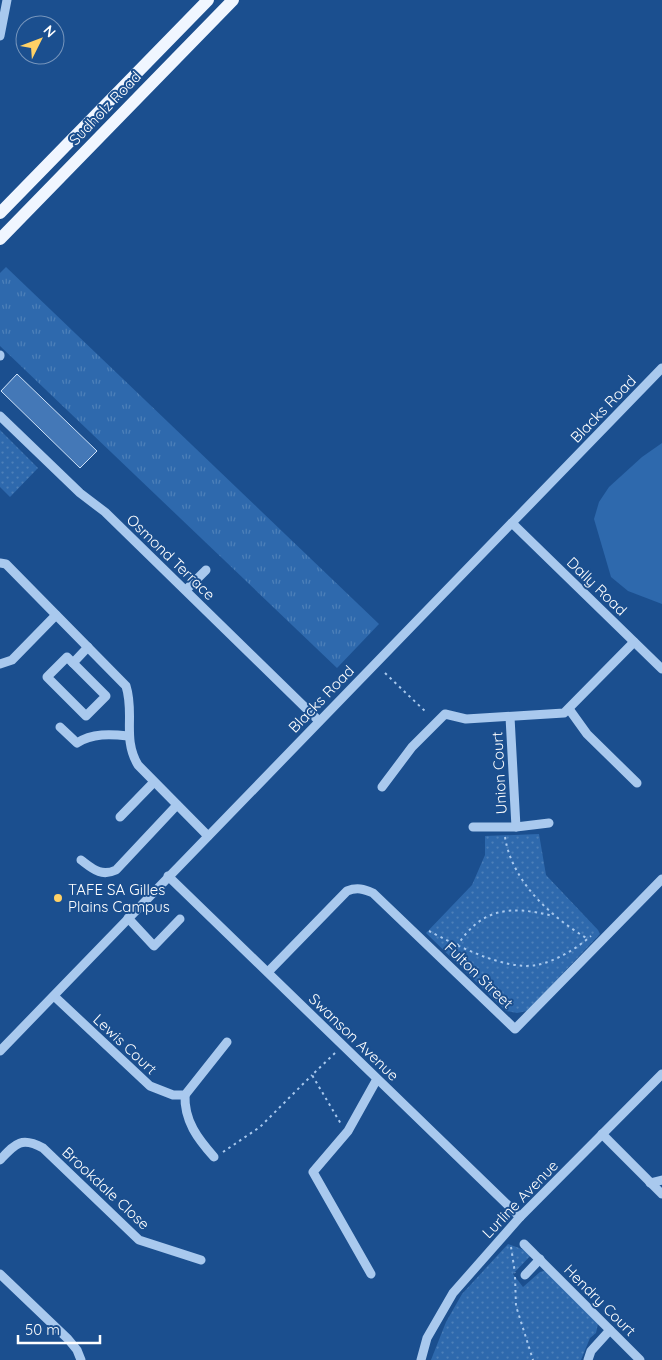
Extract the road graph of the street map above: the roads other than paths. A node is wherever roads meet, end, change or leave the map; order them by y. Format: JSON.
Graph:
{"nodes":[{"id":1,"x":7,"y":0,"type":"edge"},
{"id":2,"x":208,"y":0,"type":"edge"},
{"id":3,"x":233,"y":0,"type":"edge"},
{"id":4,"x":0,"y":36,"type":"edge"},
{"id":5,"x":0,"y":213,"type":"edge"},
{"id":6,"x":0,"y":239,"type":"edge"},
{"id":7,"x":662,"y":368,"type":"edge"},
{"id":8,"x":0,"y":416,"type":"edge"},
{"id":9,"x":512,"y":522,"type":"junction"},
{"id":10,"x":0,"y":562,"type":"edge"},
{"id":11,"x":206,"y":570,"type":"dead end"},
{"id":12,"x":186,"y":590,"type":"junction"},
{"id":13,"x":56,"y":615,"type":"junction"},
{"id":14,"x":634,"y":642,"type":"junction"},
{"id":15,"x":88,"y":647,"type":"junction"},
{"id":16,"x":73,"y":663,"type":"junction"},
{"id":17,"x":0,"y":664,"type":"edge"},
{"id":18,"x":662,"y":669,"type":"edge"},
{"id":19,"x":569,"y":709,"type":"junction"},
{"id":20,"x":510,"y":717,"type":"junction"},
{"id":21,"x":319,"y":721,"type":"junction"},
{"id":22,"x":60,"y":727,"type":"dead end"},
{"id":23,"x":128,"y":736,"type":"junction"},
{"id":24,"x":154,"y":782,"type":"junction"},
{"id":25,"x":637,"y":783,"type":"dead end"},
{"id":26,"x":382,"y":787,"type":"dead end"},
{"id":27,"x":178,"y":805,"type":"junction"},
{"id":28,"x":120,"y":817,"type":"dead end"},
{"id":29,"x":549,"y":823,"type":"dead end"},
{"id":30,"x":473,"y":827,"type":"dead end"},
{"id":31,"x":516,"y":827,"type":"junction"},
{"id":32,"x":208,"y":836,"type":"junction"},
{"id":33,"x":82,"y":860,"type":"dead end"},
{"id":34,"x":168,"y":876,"type":"junction"},
{"id":35,"x":662,"y":879,"type":"edge"},
{"id":36,"x":128,"y":918,"type":"junction"},
{"id":37,"x":180,"y":919,"type":"dead end"},
{"id":38,"x":268,"y":972,"type":"junction"},
{"id":39,"x":54,"y":996,"type":"junction"},
{"id":40,"x":227,"y":1042,"type":"dead end"},
{"id":41,"x":0,"y":1051,"type":"edge"},
{"id":42,"x":662,"y":1074,"type":"edge"},
{"id":43,"x":378,"y":1079,"type":"junction"},
{"id":44,"x":185,"y":1095,"type":"junction"},
{"id":45,"x":602,"y":1134,"type":"junction"},
{"id":46,"x":214,"y":1157,"type":"dead end"},
{"id":47,"x":0,"y":1160,"type":"edge"},
{"id":48,"x":662,"y":1180,"type":"edge"},
{"id":49,"x":650,"y":1182,"type":"junction"},
{"id":50,"x":662,"y":1194,"type":"edge"},
{"id":51,"x":520,"y":1217,"type":"junction"},
{"id":52,"x":524,"y":1244,"type":"dead end"},
{"id":53,"x":540,"y":1259,"type":"junction"},
{"id":54,"x":201,"y":1260,"type":"dead end"},
{"id":55,"x":0,"y":1274,"type":"edge"},
{"id":56,"x":372,"y":1274,"type":"dead end"},
{"id":57,"x":525,"y":1275,"type":"dead end"},
{"id":58,"x":610,"y":1330,"type":"junction"},
{"id":59,"x":81,"y":1360,"type":"edge"},
{"id":60,"x":421,"y":1360,"type":"edge"},
{"id":61,"x":588,"y":1360,"type":"edge"},
{"id":62,"x":640,"y":1360,"type":"edge"}],
"edges":[{"from":1,"to":4,"type":"street"},
{"from":2,"to":5,"type":"main road","name":"Sudholz Road"},
{"from":3,"to":6,"type":"main road","name":"Sudholz Road"},
{"from":7,"to":9,"type":"street","name":"Blacks Road"},
{"from":8,"to":12,"type":"street","name":"Osmond Terrace"},
{"from":9,"to":14,"type":"street","name":"Dally Road"},
{"from":9,"to":21,"type":"street","name":"Blacks Road"},
{"from":10,"to":13,"type":"street"},
{"from":11,"to":12,"type":"street"},
{"from":12,"to":21,"type":"street","name":"Osmond Terrace"},
{"from":13,"to":15,"type":"street"},
{"from":13,"to":17,"type":"street"},
{"from":14,"to":18,"type":"street","name":"Dally Road"},
{"from":14,"to":19,"type":"street"},
{"from":15,"to":16,"type":"street"},
{"from":15,"to":23,"type":"street"},
{"from":16,"to":16,"type":"street"},
{"from":19,"to":20,"type":"street"},
{"from":19,"to":25,"type":"street"},
{"from":20,"to":26,"type":"street"},
{"from":20,"to":31,"type":"street","name":"Union Court"},
{"from":21,"to":32,"type":"street","name":"Blacks Road"},
{"from":22,"to":23,"type":"street"},
{"from":23,"to":24,"type":"street"},
{"from":24,"to":27,"type":"street"},
{"from":24,"to":28,"type":"street"},
{"from":27,"to":32,"type":"street"},
{"from":27,"to":33,"type":"street"},
{"from":29,"to":31,"type":"street","name":"Union Court"},
{"from":30,"to":31,"type":"street","name":"Union Court"},
{"from":32,"to":34,"type":"street","name":"Blacks Road"},
{"from":34,"to":36,"type":"street","name":"Blacks Road"},
{"from":34,"to":38,"type":"street","name":"Swanson Avenue"},
{"from":35,"to":38,"type":"street","name":"Fulton Street"},
{"from":36,"to":37,"type":"street"},
{"from":36,"to":39,"type":"street","name":"Blacks Road"},
{"from":38,"to":43,"type":"street","name":"Swanson Avenue"},
{"from":39,"to":41,"type":"street","name":"Blacks Road"},
{"from":39,"to":44,"type":"street","name":"Lewis Court"},
{"from":40,"to":44,"type":"street"},
{"from":42,"to":45,"type":"street","name":"Lurline Avenue"},
{"from":43,"to":51,"type":"street","name":"Swanson Avenue"},
{"from":43,"to":56,"type":"street"},
{"from":44,"to":46,"type":"street"},
{"from":45,"to":49,"type":"street"},
{"from":45,"to":51,"type":"street","name":"Lurline Avenue"},
{"from":47,"to":54,"type":"street","name":"Brookdale Close"},
{"from":48,"to":49,"type":"street"},
{"from":49,"to":50,"type":"street"},
{"from":51,"to":60,"type":"street","name":"Lurline Avenue"},
{"from":52,"to":53,"type":"street","name":"Hendry Court"},
{"from":53,"to":57,"type":"street"},
{"from":53,"to":58,"type":"street","name":"Hendry Court"},
{"from":55,"to":59,"type":"street"},
{"from":58,"to":61,"type":"street"},
{"from":58,"to":62,"type":"street","name":"Hendry Court"}]}
